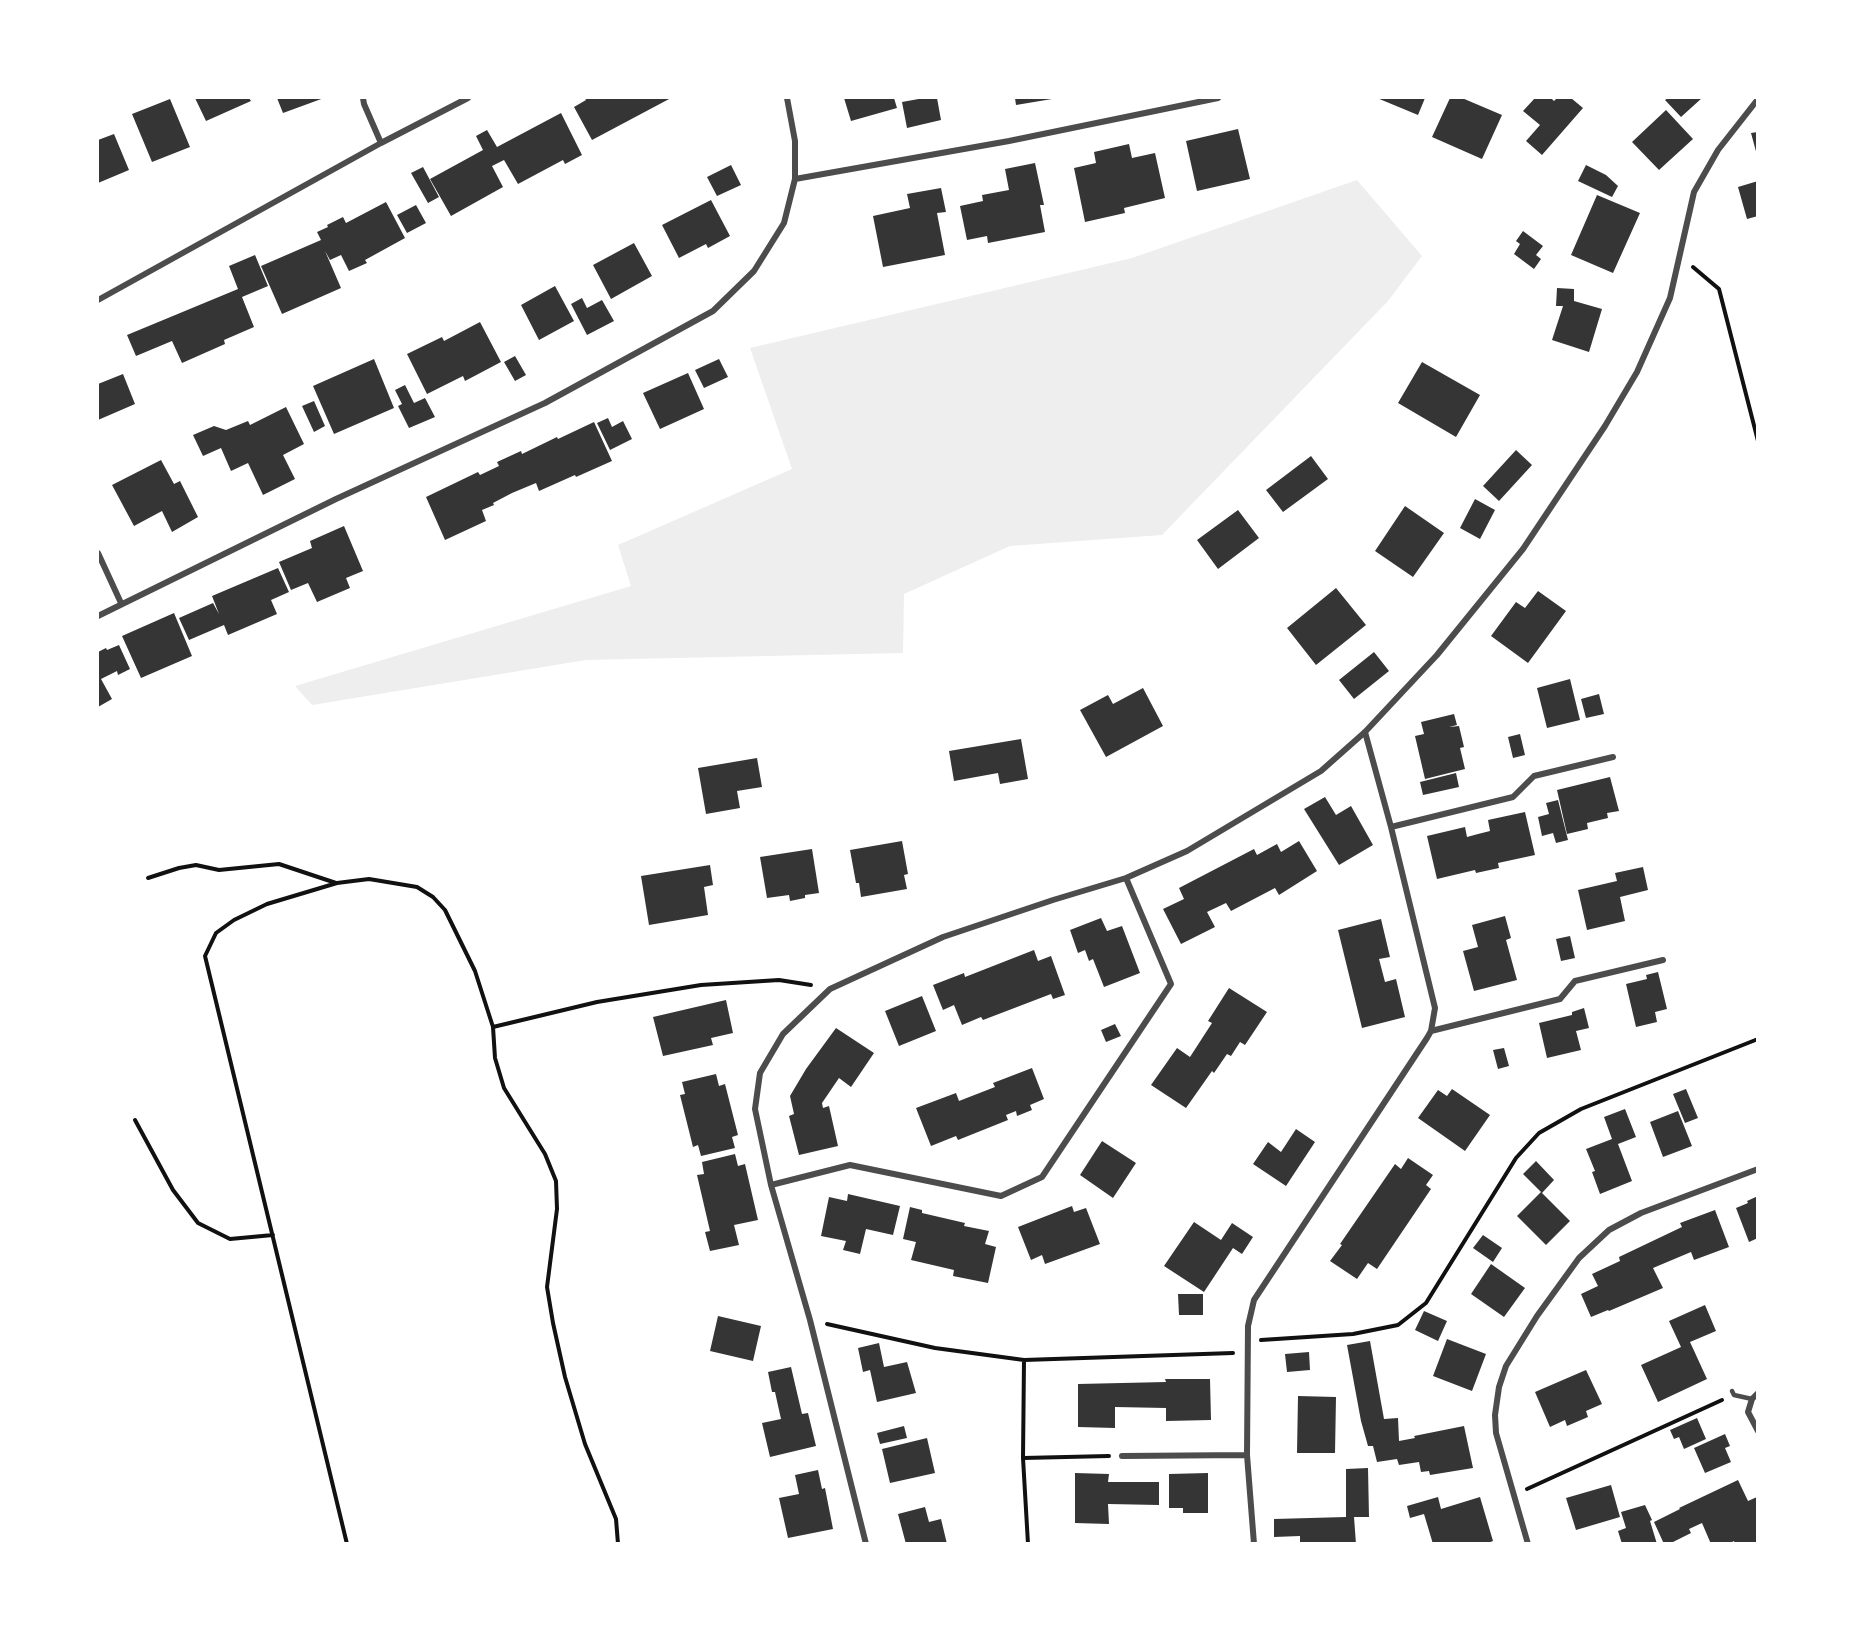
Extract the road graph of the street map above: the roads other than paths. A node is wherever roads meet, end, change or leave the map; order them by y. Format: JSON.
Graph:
{"nodes":[{"id":1,"x":363,"y":98,"type":"edge"},
{"id":2,"x":468,"y":98,"type":"edge"},
{"id":3,"x":787,"y":98,"type":"edge"},
{"id":4,"x":1218,"y":98,"type":"edge"},
{"id":5,"x":1758,"y":99,"type":"edge"},
{"id":6,"x":381,"y":143,"type":"junction"},
{"id":7,"x":795,"y":179,"type":"junction"},
{"id":8,"x":98,"y":300,"type":"edge"},
{"id":9,"x":98,"y":553,"type":"edge"},
{"id":10,"x":122,"y":603,"type":"junction"},
{"id":11,"x":98,"y":616,"type":"edge"},
{"id":12,"x":1365,"y":732,"type":"junction"},
{"id":13,"x":1613,"y":757,"type":"dead end"},
{"id":14,"x":1391,"y":827,"type":"junction"},
{"id":15,"x":1126,"y":878,"type":"junction"},
{"id":16,"x":1663,"y":960,"type":"dead end"},
{"id":17,"x":1431,"y":1030,"type":"junction"},
{"id":18,"x":1758,"y":1169,"type":"edge"},
{"id":19,"x":771,"y":1185,"type":"junction"},
{"id":20,"x":1733,"y":1393,"type":"road end"},
{"id":21,"x":1758,"y":1393,"type":"edge"},
{"id":22,"x":1752,"y":1399,"type":"junction"},
{"id":23,"x":1758,"y":1431,"type":"edge"},
{"id":24,"x":1247,"y":1455,"type":"junction"},
{"id":25,"x":1122,"y":1456,"type":"road end"},
{"id":26,"x":866,"y":1544,"type":"edge"},
{"id":27,"x":1254,"y":1544,"type":"edge"},
{"id":28,"x":1528,"y":1544,"type":"edge"}],
"edges":[{"from":1,"to":6,"type":"street"},
{"from":2,"to":6,"type":"street"},
{"from":3,"to":7,"type":"street"},
{"from":4,"to":7,"type":"street"},
{"from":5,"to":12,"type":"street"},
{"from":6,"to":8,"type":"street"},
{"from":7,"to":10,"type":"street"},
{"from":9,"to":10,"type":"street"},
{"from":10,"to":11,"type":"street"},
{"from":12,"to":14,"type":"street"},
{"from":12,"to":15,"type":"street"},
{"from":13,"to":14,"type":"street"},
{"from":14,"to":17,"type":"street"},
{"from":15,"to":19,"type":"street"},
{"from":15,"to":19,"type":"street"},
{"from":16,"to":17,"type":"street"},
{"from":17,"to":24,"type":"street"},
{"from":18,"to":28,"type":"street"},
{"from":19,"to":26,"type":"street"},
{"from":20,"to":22,"type":"lane"},
{"from":21,"to":22,"type":"street"},
{"from":22,"to":23,"type":"street"},
{"from":24,"to":25,"type":"street"},
{"from":24,"to":27,"type":"street"}]}
